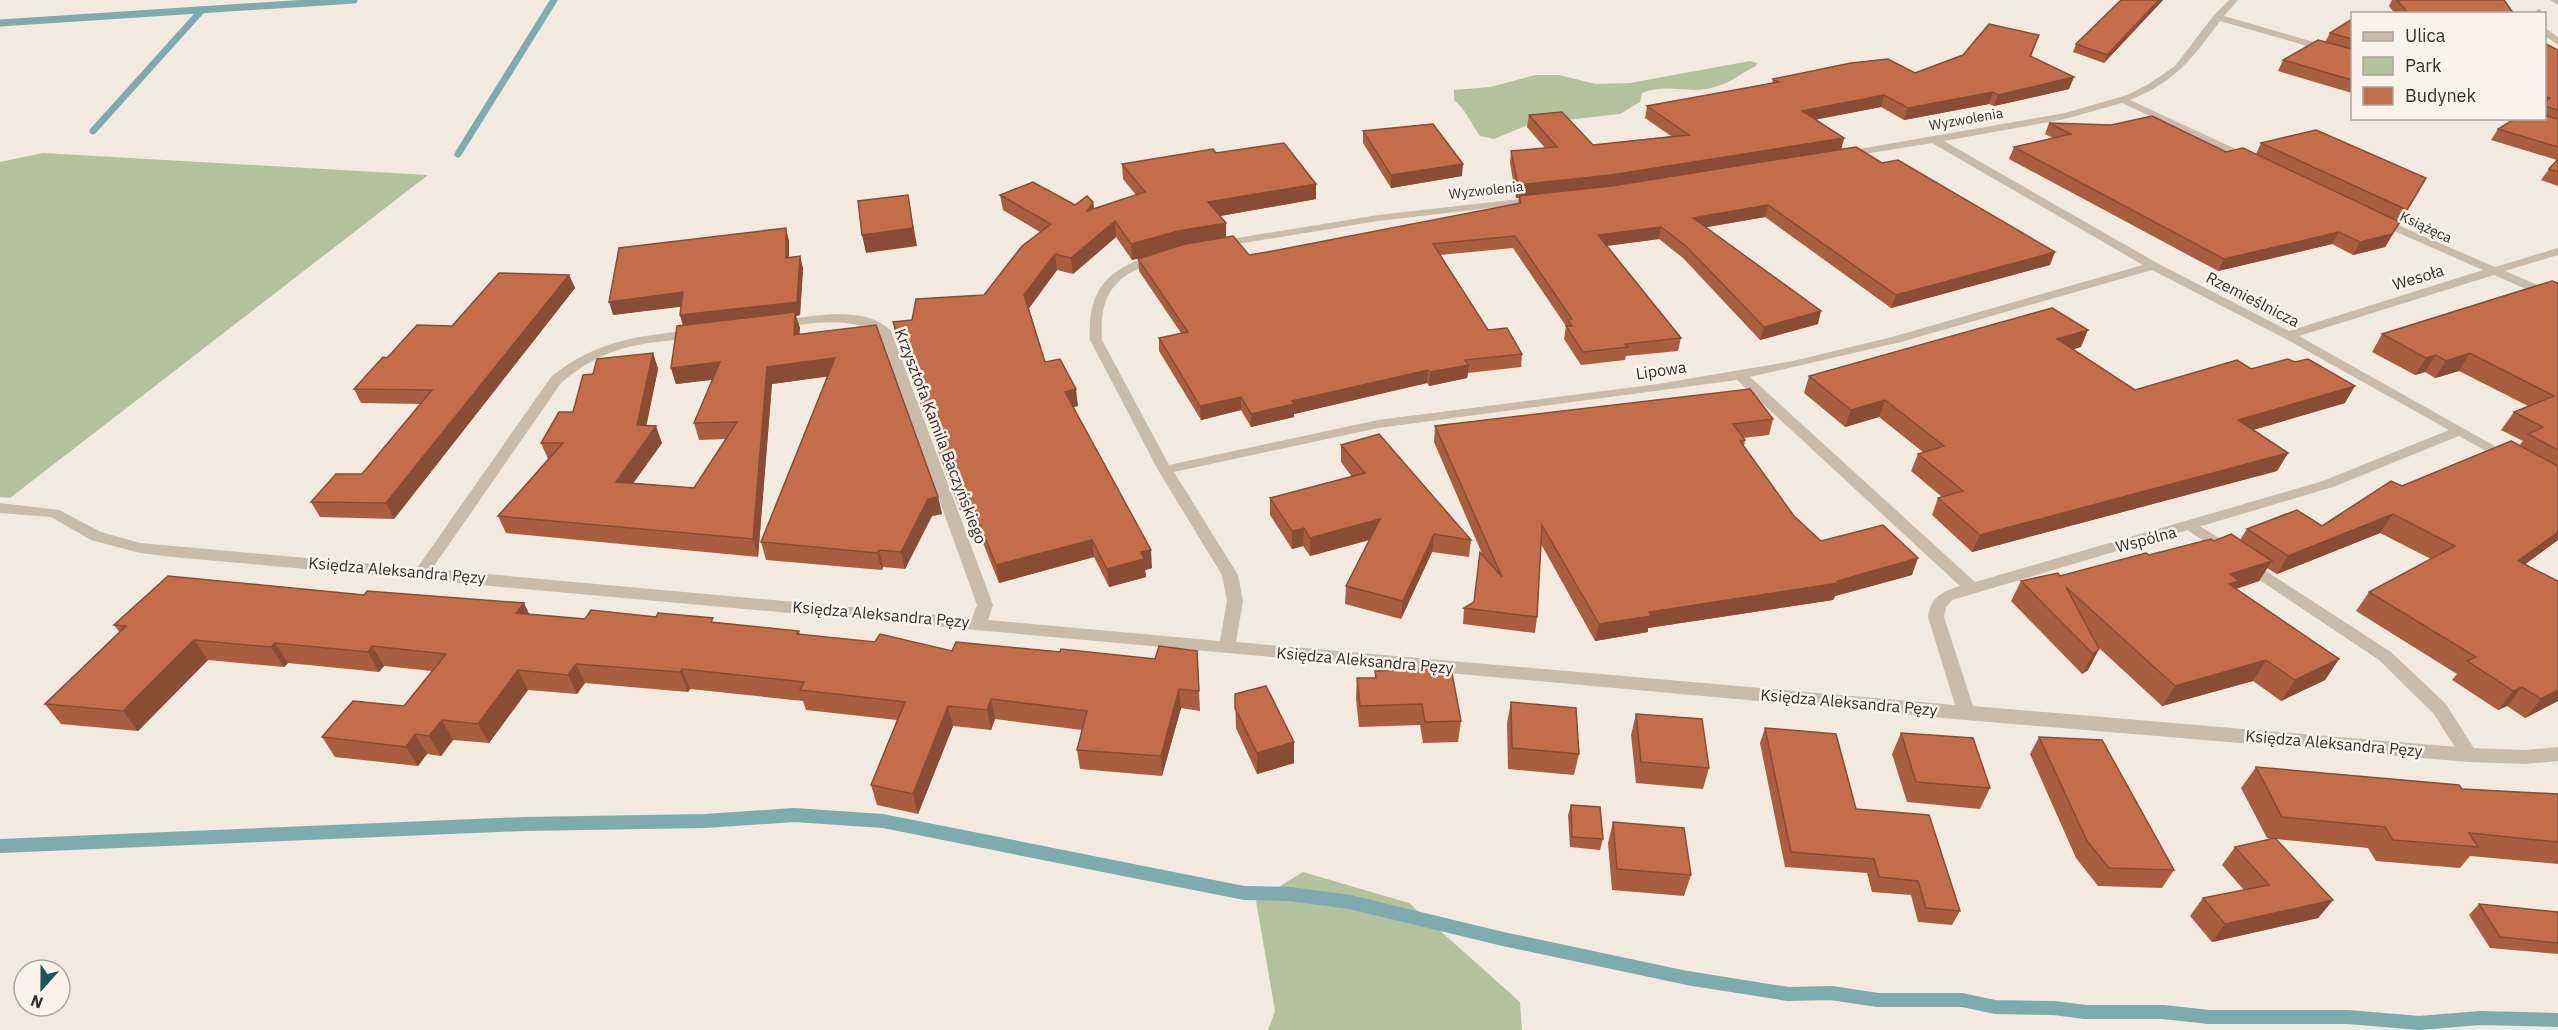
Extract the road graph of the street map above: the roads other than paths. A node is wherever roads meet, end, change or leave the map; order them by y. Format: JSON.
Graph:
{"nodes":[{"id":1,"x":2234,"y":0,"type":"edge"},
{"id":2,"x":2217,"y":17,"type":"junction"},
{"id":3,"x":2546,"y":32,"type":"edge"},
{"id":4,"x":2558,"y":42,"type":"edge"},
{"id":5,"x":2351,"y":56,"type":"edge"},
{"id":6,"x":2121,"y":99,"type":"junction"},
{"id":7,"x":1934,"y":140,"type":"junction"},
{"id":8,"x":1833,"y":156,"type":"edge"},
{"id":9,"x":2263,"y":166,"type":"edge"},
{"id":10,"x":1550,"y":198,"type":"edge"},
{"id":11,"x":2368,"y":215,"type":"edge"},
{"id":12,"x":1206,"y":247,"type":"edge"},
{"id":13,"x":2558,"y":251,"type":"edge"},
{"id":14,"x":1173,"y":254,"type":"edge"},
{"id":15,"x":2153,"y":266,"type":"junction"},
{"id":16,"x":2496,"y":270,"type":"junction"},
{"id":17,"x":2558,"y":299,"type":"edge"},
{"id":18,"x":762,"y":326,"type":"edge"},
{"id":19,"x":705,"y":333,"type":"edge"},
{"id":20,"x":2288,"y":335,"type":"junction"},
{"id":21,"x":1740,"y":375,"type":"junction"},
{"id":22,"x":2459,"y":431,"type":"junction"},
{"id":23,"x":2518,"y":463,"type":"edge"},
{"id":24,"x":1165,"y":470,"type":"junction"},
{"id":25,"x":0,"y":508,"type":"edge"},
{"id":26,"x":2191,"y":526,"type":"junction"},
{"id":27,"x":422,"y":572,"type":"junction"},
{"id":28,"x":1971,"y":587,"type":"junction"},
{"id":29,"x":979,"y":623,"type":"junction"},
{"id":30,"x":1227,"y":647,"type":"junction"},
{"id":31,"x":1966,"y":712,"type":"junction"},
{"id":32,"x":2558,"y":754,"type":"edge"},
{"id":33,"x":2469,"y":755,"type":"junction"}],
"edges":[{"from":1,"to":2,"type":"street","name":"Wyzwolenia"},
{"from":2,"to":5,"type":"street"},
{"from":2,"to":6,"type":"street","name":"Wyzwolenia"},
{"from":3,"to":4,"type":"street"},
{"from":6,"to":7,"type":"street","name":"Wyzwolenia"},
{"from":6,"to":9,"type":"street"},
{"from":7,"to":8,"type":"street","name":"Wyzwolenia"},
{"from":7,"to":15,"type":"street","name":"Rzemieślnicza"},
{"from":10,"to":12,"type":"street","name":"Wyzwolenia"},
{"from":11,"to":16,"type":"street","name":"Książęca"},
{"from":13,"to":16,"type":"street","name":"Wesoła"},
{"from":14,"to":24,"type":"street"},
{"from":15,"to":20,"type":"street","name":"Rzemieślnicza"},
{"from":15,"to":21,"type":"street","name":"Lipowa"},
{"from":16,"to":17,"type":"street","name":"Książęca"},
{"from":16,"to":20,"type":"street","name":"Wesoła"},
{"from":18,"to":29,"type":"street","name":"Krzysztofa Kamila Baczyńskiego"},
{"from":19,"to":27,"type":"street"},
{"from":20,"to":22,"type":"street","name":"Rzemieślnicza"},
{"from":21,"to":24,"type":"street","name":"Lipowa"},
{"from":21,"to":28,"type":"street"},
{"from":22,"to":23,"type":"street","name":"Rzemieślnicza"},
{"from":22,"to":26,"type":"street","name":"Wspólna"},
{"from":24,"to":30,"type":"street"},
{"from":25,"to":27,"type":"street","name":"Księdza Aleksandra Pęzy"},
{"from":26,"to":28,"type":"street","name":"Wspólna"},
{"from":26,"to":33,"type":"street"},
{"from":27,"to":29,"type":"street","name":"Księdza Aleksandra Pęzy"},
{"from":28,"to":31,"type":"street","name":"Wspólna"},
{"from":29,"to":30,"type":"street","name":"Księdza Aleksandra Pęzy"},
{"from":30,"to":31,"type":"street","name":"Księdza Aleksandra Pęzy"},
{"from":31,"to":33,"type":"street","name":"Księdza Aleksandra Pęzy"},
{"from":32,"to":33,"type":"street","name":"Księdza Aleksandra Pęzy"}]}
